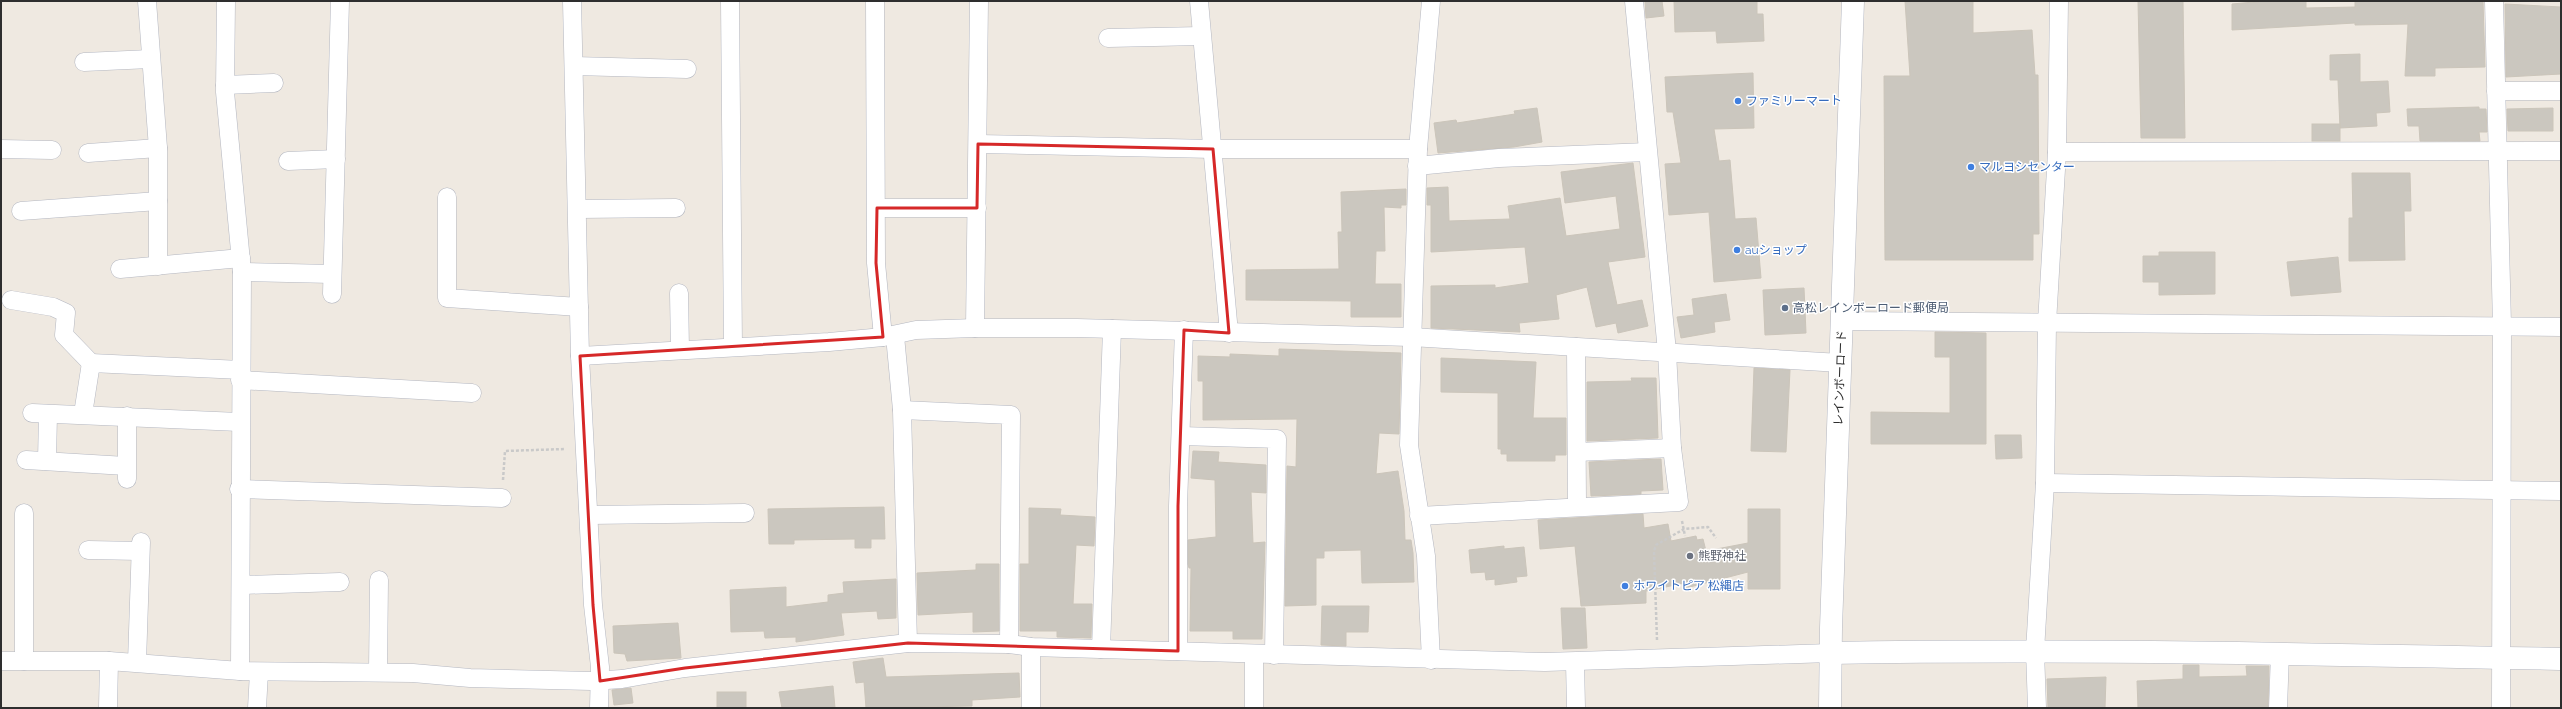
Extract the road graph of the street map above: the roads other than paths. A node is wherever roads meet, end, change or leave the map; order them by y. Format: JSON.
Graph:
{"nodes":[{"id":1,"x":147,"y":1,"type":"edge"},
{"id":2,"x":226,"y":1,"type":"edge"},
{"id":3,"x":340,"y":1,"type":"edge"},
{"id":4,"x":572,"y":1,"type":"edge"},
{"id":5,"x":730,"y":1,"type":"edge"},
{"id":6,"x":875,"y":1,"type":"edge"},
{"id":7,"x":979,"y":1,"type":"edge"},
{"id":8,"x":1199,"y":1,"type":"edge"},
{"id":9,"x":1431,"y":1,"type":"edge"},
{"id":10,"x":1634,"y":1,"type":"edge"},
{"id":11,"x":1853,"y":1,"type":"edge"},
{"id":12,"x":2059,"y":1,"type":"edge"},
{"id":13,"x":2494,"y":1,"type":"edge"},
{"id":14,"x":1201,"y":36,"type":"junction"},
{"id":15,"x":1108,"y":38,"type":"dead end"},
{"id":16,"x":150,"y":59,"type":"junction"},
{"id":17,"x":84,"y":62,"type":"dead end"},
{"id":18,"x":574,"y":66,"type":"junction"},
{"id":19,"x":687,"y":69,"type":"dead end"},
{"id":20,"x":274,"y":83,"type":"dead end"},
{"id":21,"x":225,"y":84,"type":"junction"},
{"id":22,"x":2496,"y":91,"type":"junction"},
{"id":23,"x":2561,"y":91,"type":"edge"},
{"id":24,"x":978,"y":144,"type":"junction"},
{"id":25,"x":158,"y":148,"type":"junction"},
{"id":26,"x":1,"y":149,"type":"edge"},
{"id":27,"x":1213,"y":149,"type":"junction"},
{"id":28,"x":52,"y":150,"type":"dead end"},
{"id":29,"x":2497,"y":151,"type":"junction"},
{"id":30,"x":2561,"y":151,"type":"edge"},
{"id":31,"x":1647,"y":152,"type":"junction"},
{"id":32,"x":2057,"y":152,"type":"junction"},
{"id":33,"x":88,"y":153,"type":"dead end"},
{"id":34,"x":1418,"y":157,"type":"junction"},
{"id":35,"x":336,"y":160,"type":"junction"},
{"id":36,"x":288,"y":161,"type":"dead end"},
{"id":37,"x":447,"y":197,"type":"dead end"},
{"id":38,"x":158,"y":201,"type":"junction"},
{"id":39,"x":676,"y":208,"type":"dead end"},
{"id":40,"x":877,"y":208,"type":"junction"},
{"id":41,"x":977,"y":208,"type":"junction"},
{"id":42,"x":578,"y":209,"type":"junction"},
{"id":43,"x":21,"y":211,"type":"dead end"},
{"id":44,"x":241,"y":265,"type":"junction"},
{"id":45,"x":158,"y":266,"type":"junction"},
{"id":46,"x":120,"y":269,"type":"dead end"},
{"id":47,"x":332,"y":274,"type":"junction"},
{"id":48,"x":679,"y":293,"type":"dead end"},
{"id":49,"x":332,"y":294,"type":"dead end"},
{"id":50,"x":11,"y":300,"type":"dead end"},
{"id":51,"x":579,"y":307,"type":"junction"},
{"id":52,"x":1842,"y":321,"type":"junction"},
{"id":53,"x":2047,"y":323,"type":"junction"},
{"id":54,"x":2502,"y":325,"type":"junction"},
{"id":55,"x":2561,"y":327,"type":"edge"},
{"id":56,"x":975,"y":328,"type":"junction"},
{"id":57,"x":1112,"y":329,"type":"junction"},
{"id":58,"x":1184,"y":330,"type":"junction"},
{"id":59,"x":1229,"y":333,"type":"junction"},
{"id":60,"x":889,"y":336,"type":"junction"},
{"id":61,"x":1411,"y":337,"type":"junction"},
{"id":62,"x":732,"y":347,"type":"junction"},
{"id":63,"x":1576,"y":348,"type":"junction"},
{"id":64,"x":680,"y":350,"type":"junction"},
{"id":65,"x":1667,"y":352,"type":"junction"},
{"id":66,"x":580,"y":356,"type":"junction"},
{"id":67,"x":91,"y":363,"type":"junction"},
{"id":68,"x":1840,"y":363,"type":"junction"},
{"id":69,"x":240,"y":375,"type":"junction"},
{"id":70,"x":472,"y":393,"type":"dead end"},
{"id":71,"x":902,"y":410,"type":"junction"},
{"id":72,"x":83,"y":414,"type":"junction"},
{"id":73,"x":127,"y":416,"type":"junction"},
{"id":74,"x":240,"y":422,"type":"junction"},
{"id":75,"x":1181,"y":436,"type":"junction"},
{"id":76,"x":1672,"y":448,"type":"junction"},
{"id":77,"x":1577,"y":452,"type":"junction"},
{"id":78,"x":26,"y":460,"type":"dead end"},
{"id":79,"x":47,"y":461,"type":"junction"},
{"id":80,"x":2045,"y":483,"type":"junction"},
{"id":81,"x":239,"y":488,"type":"junction"},
{"id":82,"x":2561,"y":491,"type":"edge"},
{"id":83,"x":2503,"y":492,"type":"junction"},
{"id":84,"x":502,"y":498,"type":"road end"},
{"id":85,"x":1577,"y":506,"type":"junction"},
{"id":86,"x":24,"y":512,"type":"dead end"},
{"id":87,"x":745,"y":513,"type":"dead end"},
{"id":88,"x":588,"y":515,"type":"junction"},
{"id":89,"x":1419,"y":516,"type":"junction"},
{"id":90,"x":88,"y":550,"type":"dead end"},
{"id":91,"x":379,"y":580,"type":"dead end"},
{"id":92,"x":340,"y":582,"type":"dead end"},
{"id":93,"x":242,"y":584,"type":"junction"},
{"id":94,"x":908,"y":643,"type":"junction"},
{"id":95,"x":1009,"y":644,"type":"junction"},
{"id":96,"x":1031,"y":647,"type":"junction"},
{"id":97,"x":1101,"y":649,"type":"junction"},
{"id":98,"x":1178,"y":651,"type":"junction"},
{"id":99,"x":2035,"y":651,"type":"junction"},
{"id":100,"x":1830,"y":653,"type":"junction"},
{"id":101,"x":2280,"y":653,"type":"junction"},
{"id":102,"x":1254,"y":655,"type":"junction"},
{"id":103,"x":1274,"y":655,"type":"junction"},
{"id":104,"x":2500,"y":658,"type":"junction"},
{"id":105,"x":2561,"y":659,"type":"edge"},
{"id":106,"x":1431,"y":660,"type":"junction"},
{"id":107,"x":1,"y":661,"type":"edge"},
{"id":108,"x":24,"y":661,"type":"junction"},
{"id":109,"x":110,"y":661,"type":"junction"},
{"id":110,"x":137,"y":662,"type":"junction"},
{"id":111,"x":1575,"y":662,"type":"junction"},
{"id":112,"x":240,"y":671,"type":"junction"},
{"id":113,"x":259,"y":672,"type":"junction"},
{"id":114,"x":378,"y":672,"type":"junction"},
{"id":115,"x":600,"y":681,"type":"junction"},
{"id":116,"x":108,"y":708,"type":"edge"},
{"id":117,"x":257,"y":708,"type":"edge"},
{"id":118,"x":599,"y":708,"type":"edge"},
{"id":119,"x":1031,"y":708,"type":"edge"},
{"id":120,"x":1254,"y":708,"type":"edge"},
{"id":121,"x":1576,"y":708,"type":"edge"},
{"id":122,"x":1830,"y":708,"type":"edge"},
{"id":123,"x":2037,"y":708,"type":"edge"},
{"id":124,"x":2278,"y":708,"type":"edge"},
{"id":125,"x":2501,"y":708,"type":"edge"}],
"edges":[{"from":1,"to":16,"type":"street"},
{"from":2,"to":21,"type":"street"},
{"from":3,"to":35,"type":"street"},
{"from":4,"to":18,"type":"street"},
{"from":5,"to":62,"type":"street"},
{"from":6,"to":40,"type":"street"},
{"from":7,"to":24,"type":"street"},
{"from":8,"to":14,"type":"street"},
{"from":9,"to":34,"type":"street"},
{"from":10,"to":31,"type":"street"},
{"from":11,"to":52,"type":"street","name":"レインボーロード"},
{"from":12,"to":32,"type":"street"},
{"from":13,"to":22,"type":"street"},
{"from":14,"to":15,"type":"street"},
{"from":14,"to":27,"type":"street"},
{"from":16,"to":17,"type":"street"},
{"from":16,"to":25,"type":"street"},
{"from":18,"to":19,"type":"street"},
{"from":18,"to":42,"type":"street"},
{"from":20,"to":21,"type":"street"},
{"from":21,"to":44,"type":"street"},
{"from":22,"to":23,"type":"street"},
{"from":22,"to":29,"type":"street"},
{"from":24,"to":27,"type":"street"},
{"from":24,"to":41,"type":"street"},
{"from":25,"to":33,"type":"street"},
{"from":25,"to":38,"type":"street"},
{"from":26,"to":28,"type":"street"},
{"from":27,"to":34,"type":"street"},
{"from":27,"to":59,"type":"street"},
{"from":29,"to":30,"type":"street"},
{"from":29,"to":32,"type":"street"},
{"from":29,"to":54,"type":"street"},
{"from":31,"to":34,"type":"street"},
{"from":31,"to":65,"type":"street"},
{"from":32,"to":53,"type":"street"},
{"from":34,"to":61,"type":"street"},
{"from":35,"to":36,"type":"street"},
{"from":35,"to":47,"type":"street"},
{"from":37,"to":51,"type":"street"},
{"from":38,"to":43,"type":"street"},
{"from":38,"to":45,"type":"street"},
{"from":39,"to":42,"type":"street"},
{"from":40,"to":41,"type":"street"},
{"from":40,"to":60,"type":"street"},
{"from":41,"to":56,"type":"street"},
{"from":42,"to":51,"type":"street"},
{"from":44,"to":45,"type":"street"},
{"from":44,"to":47,"type":"street"},
{"from":44,"to":69,"type":"street"},
{"from":45,"to":46,"type":"street"},
{"from":47,"to":49,"type":"street"},
{"from":48,"to":64,"type":"street"},
{"from":50,"to":67,"type":"street"},
{"from":51,"to":66,"type":"street"},
{"from":52,"to":53,"type":"street"},
{"from":52,"to":68,"type":"street","name":"レインボーロード"},
{"from":53,"to":54,"type":"street"},
{"from":53,"to":80,"type":"street"},
{"from":54,"to":55,"type":"street"},
{"from":54,"to":83,"type":"street"},
{"from":56,"to":57,"type":"street"},
{"from":56,"to":60,"type":"street"},
{"from":57,"to":58,"type":"street"},
{"from":57,"to":97,"type":"street"},
{"from":58,"to":59,"type":"street"},
{"from":58,"to":75,"type":"street"},
{"from":59,"to":61,"type":"street"},
{"from":60,"to":62,"type":"street"},
{"from":60,"to":71,"type":"street"},
{"from":61,"to":63,"type":"street"},
{"from":61,"to":89,"type":"street"},
{"from":62,"to":64,"type":"street"},
{"from":63,"to":65,"type":"street"},
{"from":63,"to":77,"type":"street"},
{"from":64,"to":66,"type":"street"},
{"from":65,"to":68,"type":"street"},
{"from":65,"to":76,"type":"street"},
{"from":66,"to":88,"type":"street"},
{"from":67,"to":69,"type":"street"},
{"from":67,"to":72,"type":"street"},
{"from":68,"to":100,"type":"street","name":"レインボーロード"},
{"from":69,"to":70,"type":"street"},
{"from":69,"to":74,"type":"street"},
{"from":71,"to":94,"type":"street"},
{"from":71,"to":95,"type":"street"},
{"from":72,"to":73,"type":"street"},
{"from":72,"to":79,"type":"street"},
{"from":73,"to":74,"type":"street"},
{"from":73,"to":79,"type":"street"},
{"from":74,"to":81,"type":"street"},
{"from":75,"to":98,"type":"street"},
{"from":75,"to":103,"type":"street"},
{"from":76,"to":77,"type":"street"},
{"from":76,"to":85,"type":"street"},
{"from":77,"to":85,"type":"street"},
{"from":78,"to":79,"type":"street"},
{"from":80,"to":83,"type":"street"},
{"from":80,"to":99,"type":"street"},
{"from":81,"to":84,"type":"street"},
{"from":81,"to":93,"type":"street"},
{"from":82,"to":83,"type":"street"},
{"from":83,"to":104,"type":"street"},
{"from":85,"to":89,"type":"street"},
{"from":86,"to":108,"type":"street"},
{"from":87,"to":88,"type":"street"},
{"from":88,"to":115,"type":"street"},
{"from":89,"to":106,"type":"street"},
{"from":90,"to":110,"type":"street"},
{"from":91,"to":114,"type":"street"},
{"from":92,"to":93,"type":"street"},
{"from":93,"to":112,"type":"street"},
{"from":94,"to":95,"type":"street"},
{"from":94,"to":115,"type":"street"},
{"from":95,"to":96,"type":"street"},
{"from":96,"to":97,"type":"street"},
{"from":96,"to":119,"type":"street"},
{"from":97,"to":98,"type":"street"},
{"from":98,"to":102,"type":"street"},
{"from":99,"to":100,"type":"street"},
{"from":99,"to":101,"type":"street"},
{"from":99,"to":123,"type":"street"},
{"from":100,"to":111,"type":"street"},
{"from":100,"to":122,"type":"street","name":"レインボーロード"},
{"from":101,"to":104,"type":"street"},
{"from":101,"to":124,"type":"street"},
{"from":102,"to":103,"type":"street"},
{"from":102,"to":120,"type":"street"},
{"from":103,"to":106,"type":"street"},
{"from":104,"to":105,"type":"street"},
{"from":104,"to":125,"type":"street"},
{"from":106,"to":111,"type":"street"},
{"from":107,"to":108,"type":"street"},
{"from":108,"to":109,"type":"street"},
{"from":109,"to":110,"type":"street"},
{"from":109,"to":116,"type":"street"},
{"from":110,"to":112,"type":"street"},
{"from":111,"to":121,"type":"street"},
{"from":112,"to":113,"type":"street"},
{"from":113,"to":114,"type":"street"},
{"from":113,"to":117,"type":"street"},
{"from":114,"to":115,"type":"street"},
{"from":115,"to":118,"type":"street"}]}
